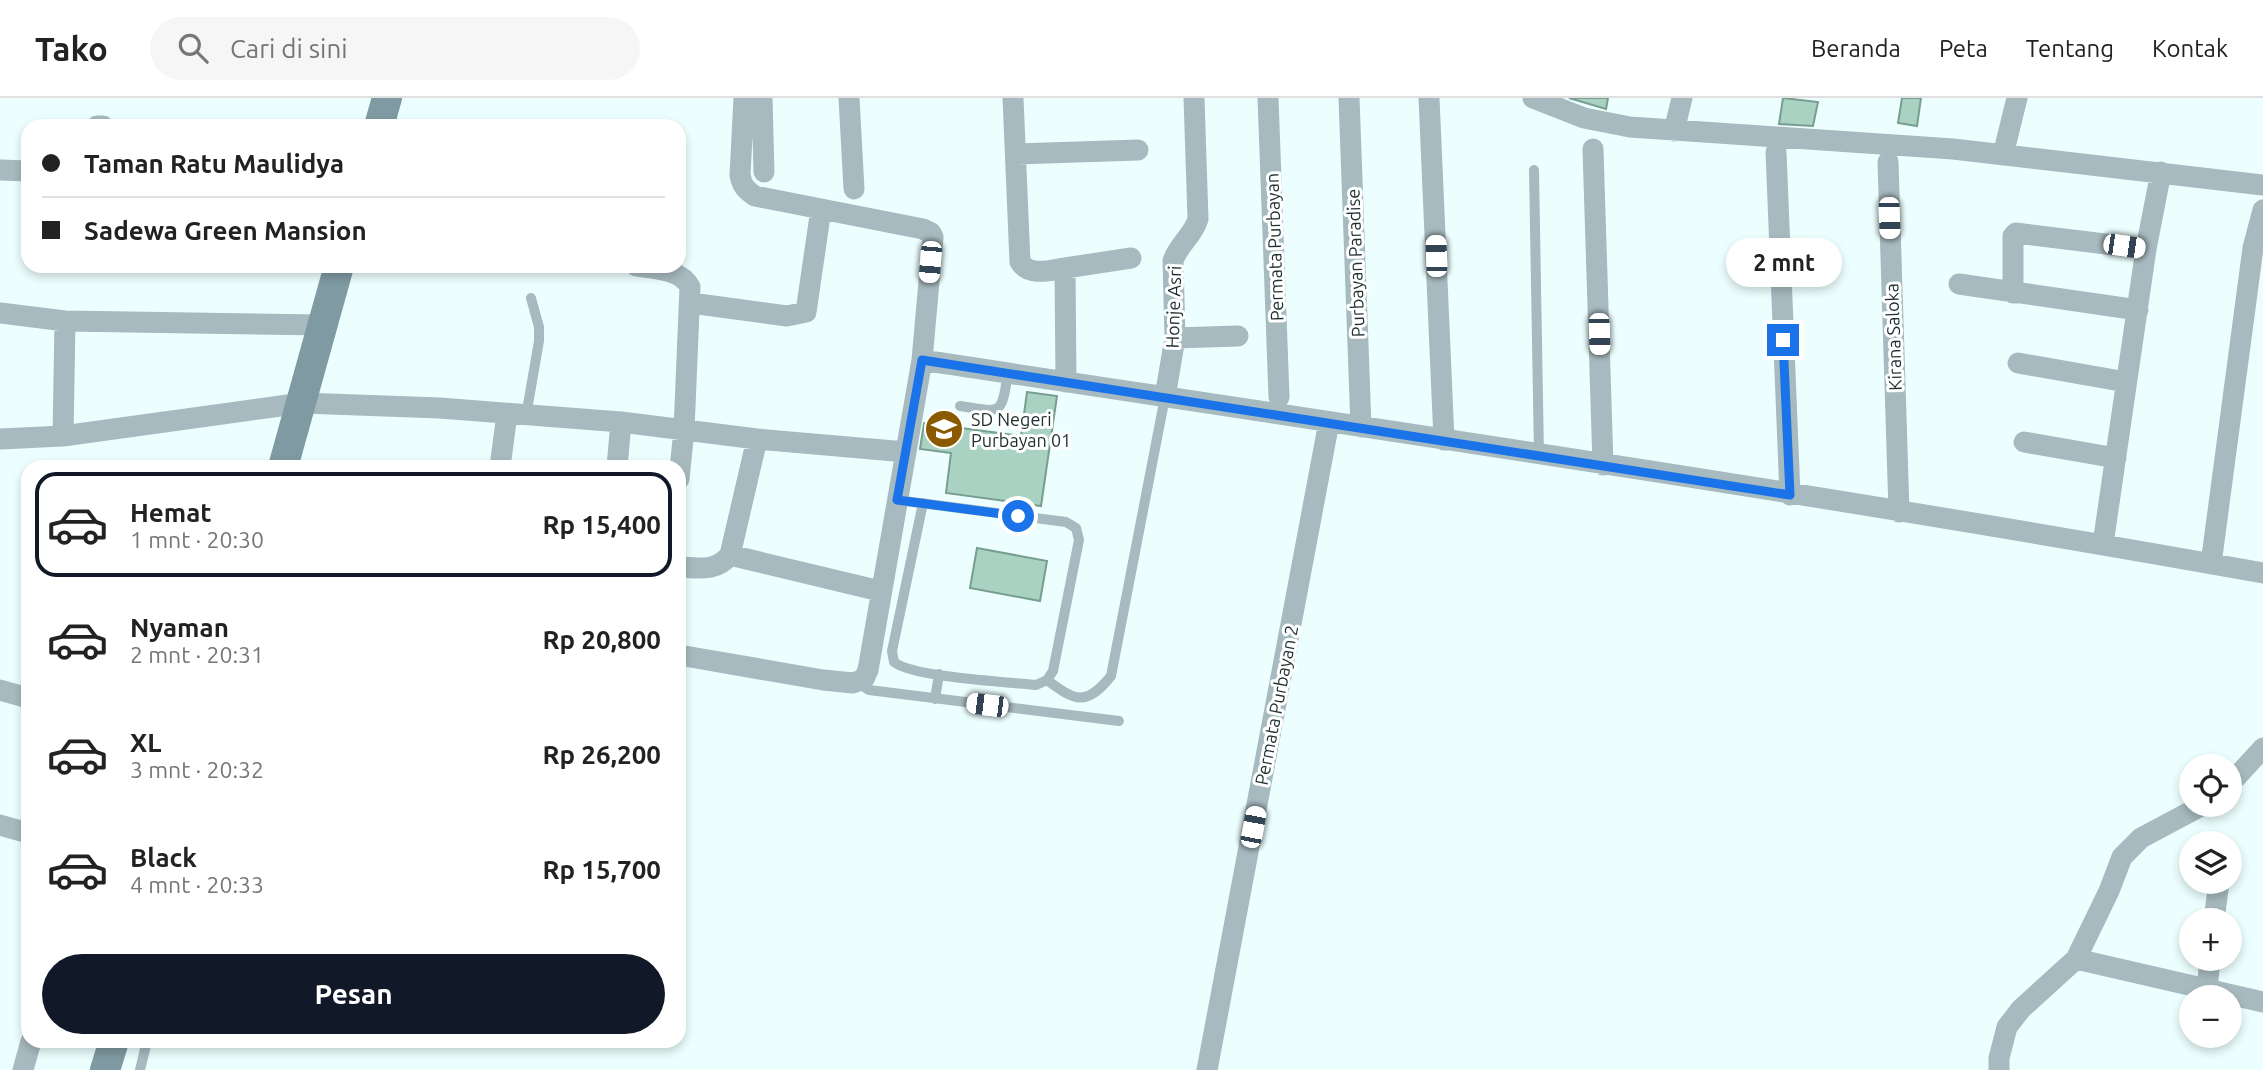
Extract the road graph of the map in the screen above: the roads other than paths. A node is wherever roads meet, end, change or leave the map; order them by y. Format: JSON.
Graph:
{"nodes":[{"id":1,"x":387,"y":98,"type":"edge"},
{"id":2,"x":744,"y":98,"type":"edge"},
{"id":3,"x":762,"y":98,"type":"edge"},
{"id":4,"x":849,"y":98,"type":"edge"},
{"id":5,"x":1013,"y":98,"type":"edge"},
{"id":6,"x":1194,"y":98,"type":"edge"},
{"id":7,"x":1268,"y":98,"type":"edge"},
{"id":8,"x":1349,"y":98,"type":"edge"},
{"id":9,"x":1429,"y":98,"type":"edge"},
{"id":10,"x":1533,"y":98,"type":"edge"},
{"id":11,"x":1682,"y":98,"type":"edge"},
{"id":12,"x":2017,"y":98,"type":"edge"},
{"id":13,"x":381,"y":119,"type":"edge"},
{"id":14,"x":1674,"y":131,"type":"junction"},
{"id":15,"x":1593,"y":149,"type":"dead end"},
{"id":16,"x":1138,"y":150,"type":"dead end"},
{"id":17,"x":1776,"y":152,"type":"dead end"},
{"id":18,"x":1016,"y":154,"type":"junction"},
{"id":19,"x":2003,"y":155,"type":"junction"},
{"id":20,"x":1888,"y":162,"type":"dead end"},
{"id":21,"x":0,"y":170,"type":"edge"},
{"id":22,"x":1534,"y":170,"type":"dead end"},
{"id":23,"x":21,"y":171,"type":"edge"},
{"id":24,"x":764,"y":172,"type":"dead end"},
{"id":25,"x":2161,"y":172,"type":"junction"},
{"id":26,"x":2263,"y":185,"type":"edge"},
{"id":27,"x":854,"y":189,"type":"dead end"},
{"id":28,"x":821,"y":209,"type":"junction"},
{"id":29,"x":2263,"y":210,"type":"edge"},
{"id":30,"x":2146,"y":249,"type":"junction"},
{"id":31,"x":1130,"y":258,"type":"dead end"},
{"id":32,"x":1065,"y":268,"type":"junction"},
{"id":33,"x":337,"y":273,"type":"edge"},
{"id":34,"x":671,"y":273,"type":"edge"},
{"id":35,"x":1959,"y":284,"type":"dead end"},
{"id":36,"x":2013,"y":293,"type":"junction"},
{"id":37,"x":531,"y":298,"type":"dead end"},
{"id":38,"x":691,"y":303,"type":"junction"},
{"id":39,"x":2138,"y":310,"type":"junction"},
{"id":40,"x":0,"y":313,"type":"edge"},
{"id":41,"x":65,"y":321,"type":"junction"},
{"id":42,"x":321,"y":326,"type":"junction"},
{"id":43,"x":1238,"y":336,"type":"dead end"},
{"id":44,"x":1175,"y":338,"type":"junction"},
{"id":45,"x":922,"y":360,"type":"junction"},
{"id":46,"x":2018,"y":363,"type":"dead end"},
{"id":47,"x":1008,"y":373,"type":"junction"},
{"id":48,"x":1066,"y":382,"type":"junction"},
{"id":49,"x":2126,"y":382,"type":"junction"},
{"id":50,"x":1165,"y":397,"type":"junction"},
{"id":51,"x":1279,"y":397,"type":"dead end"},
{"id":52,"x":302,"y":403,"type":"junction"},
{"id":53,"x":960,"y":406,"type":"dead end"},
{"id":54,"x":517,"y":415,"type":"junction"},
{"id":55,"x":621,"y":422,"type":"junction"},
{"id":56,"x":1329,"y":422,"type":"junction"},
{"id":57,"x":1361,"y":427,"type":"junction"},
{"id":58,"x":684,"y":430,"type":"junction"},
{"id":59,"x":63,"y":436,"type":"junction"},
{"id":60,"x":0,"y":439,"type":"edge"},
{"id":61,"x":757,"y":439,"type":"junction"},
{"id":62,"x":1444,"y":440,"type":"junction"},
{"id":63,"x":2024,"y":442,"type":"dead end"},
{"id":64,"x":906,"y":452,"type":"junction"},
{"id":65,"x":1539,"y":455,"type":"junction"},
{"id":66,"x":2116,"y":458,"type":"junction"},
{"id":67,"x":285,"y":460,"type":"edge"},
{"id":68,"x":502,"y":460,"type":"edge"},
{"id":69,"x":618,"y":460,"type":"edge"},
{"id":70,"x":681,"y":460,"type":"edge"},
{"id":71,"x":1603,"y":465,"type":"junction"},
{"id":72,"x":1790,"y":495,"type":"junction"},
{"id":73,"x":897,"y":500,"type":"junction"},
{"id":74,"x":923,"y":503,"type":"junction"},
{"id":75,"x":1899,"y":512,"type":"junction"},
{"id":76,"x":2103,"y":544,"type":"junction"},
{"id":77,"x":730,"y":555,"type":"junction"},
{"id":78,"x":2211,"y":564,"type":"junction"},
{"id":79,"x":686,"y":567,"type":"edge"},
{"id":80,"x":2263,"y":573,"type":"edge"},
{"id":81,"x":880,"y":591,"type":"junction"},
{"id":82,"x":686,"y":656,"type":"edge"},
{"id":83,"x":939,"y":674,"type":"junction"},
{"id":84,"x":1047,"y":680,"type":"junction"},
{"id":85,"x":858,"y":683,"type":"junction"},
{"id":86,"x":0,"y":690,"type":"edge"},
{"id":87,"x":21,"y":696,"type":"edge"},
{"id":88,"x":934,"y":699,"type":"junction"},
{"id":89,"x":1119,"y":721,"type":"dead end"},
{"id":90,"x":2263,"y":748,"type":"edge"},
{"id":91,"x":2242,"y":772,"type":"edge"},
{"id":92,"x":2180,"y":817,"type":"edge"},
{"id":93,"x":0,"y":825,"type":"edge"},
{"id":94,"x":21,"y":830,"type":"edge"},
{"id":95,"x":2076,"y":960,"type":"junction"},
{"id":96,"x":2185,"y":985,"type":"edge"},
{"id":97,"x":2242,"y":998,"type":"edge"},
{"id":98,"x":2263,"y":1002,"type":"edge"},
{"id":99,"x":29,"y":1048,"type":"edge"},
{"id":100,"x":112,"y":1048,"type":"edge"},
{"id":101,"x":145,"y":1048,"type":"edge"},
{"id":102,"x":23,"y":1070,"type":"edge"},
{"id":103,"x":105,"y":1070,"type":"edge"},
{"id":104,"x":140,"y":1070,"type":"edge"},
{"id":105,"x":1207,"y":1070,"type":"edge"},
{"id":106,"x":1999,"y":1070,"type":"edge"}],
"edges":[{"from":1,"to":13,"type":"street"},
{"from":2,"to":28,"type":"street"},
{"from":3,"to":24,"type":"street"},
{"from":4,"to":27,"type":"street"},
{"from":5,"to":18,"type":"street"},
{"from":6,"to":44,"type":"street","name":"Honje Asri"},
{"from":7,"to":51,"type":"street","name":"Permata Purbayan"},
{"from":8,"to":57,"type":"street","name":"Purbayan Paradise"},
{"from":9,"to":62,"type":"street"},
{"from":10,"to":14,"type":"street"},
{"from":11,"to":14,"type":"street"},
{"from":12,"to":19,"type":"street"},
{"from":14,"to":19,"type":"street"},
{"from":15,"to":71,"type":"street"},
{"from":16,"to":18,"type":"street"},
{"from":17,"to":72,"type":"street"},
{"from":18,"to":32,"type":"street"},
{"from":19,"to":25,"type":"street"},
{"from":20,"to":75,"type":"street","name":"Kirana Saloka"},
{"from":21,"to":23,"type":"street"},
{"from":22,"to":65,"type":"lane"},
{"from":25,"to":26,"type":"street"},
{"from":25,"to":30,"type":"street"},
{"from":28,"to":38,"type":"street"},
{"from":28,"to":45,"type":"street"},
{"from":29,"to":78,"type":"street"},
{"from":30,"to":36,"type":"street"},
{"from":30,"to":39,"type":"street"},
{"from":31,"to":32,"type":"street"},
{"from":32,"to":48,"type":"street"},
{"from":33,"to":42,"type":"street"},
{"from":34,"to":38,"type":"street"},
{"from":35,"to":36,"type":"street"},
{"from":36,"to":39,"type":"street"},
{"from":37,"to":54,"type":"lane"},
{"from":38,"to":58,"type":"street"},
{"from":39,"to":49,"type":"street"},
{"from":40,"to":41,"type":"street"},
{"from":41,"to":42,"type":"street"},
{"from":41,"to":59,"type":"street"},
{"from":42,"to":52,"type":"street"},
{"from":43,"to":44,"type":"street"},
{"from":44,"to":50,"type":"street","name":"Honje Asri"},
{"from":45,"to":47,"type":"street"},
{"from":45,"to":64,"type":"street"},
{"from":46,"to":49,"type":"street"},
{"from":47,"to":48,"type":"street"},
{"from":47,"to":53,"type":"lane"},
{"from":48,"to":50,"type":"street"},
{"from":49,"to":66,"type":"street"},
{"from":50,"to":56,"type":"street"},
{"from":50,"to":84,"type":"lane"},
{"from":52,"to":54,"type":"street"},
{"from":52,"to":59,"type":"street"},
{"from":52,"to":67,"type":"street"},
{"from":54,"to":55,"type":"street"},
{"from":54,"to":68,"type":"street"},
{"from":55,"to":58,"type":"street"},
{"from":55,"to":69,"type":"street"},
{"from":56,"to":57,"type":"street"},
{"from":56,"to":105,"type":"street","name":"Permata Purbayan 2"},
{"from":57,"to":62,"type":"street"},
{"from":58,"to":61,"type":"street"},
{"from":58,"to":70,"type":"street"},
{"from":59,"to":60,"type":"street"},
{"from":61,"to":64,"type":"street"},
{"from":61,"to":77,"type":"street"},
{"from":62,"to":65,"type":"street"},
{"from":63,"to":66,"type":"street"},
{"from":64,"to":73,"type":"street"},
{"from":65,"to":71,"type":"street"},
{"from":66,"to":76,"type":"street"},
{"from":71,"to":72,"type":"street"},
{"from":72,"to":75,"type":"street"},
{"from":73,"to":74,"type":"lane"},
{"from":73,"to":81,"type":"street"},
{"from":74,"to":83,"type":"lane"},
{"from":74,"to":84,"type":"lane"},
{"from":75,"to":76,"type":"street"},
{"from":76,"to":78,"type":"street"},
{"from":77,"to":79,"type":"street"},
{"from":77,"to":81,"type":"street"},
{"from":78,"to":80,"type":"street"},
{"from":81,"to":85,"type":"street"},
{"from":82,"to":85,"type":"street"},
{"from":83,"to":84,"type":"lane"},
{"from":83,"to":88,"type":"lane"},
{"from":85,"to":88,"type":"lane"},
{"from":86,"to":87,"type":"street"},
{"from":88,"to":89,"type":"lane"},
{"from":90,"to":91,"type":"street"},
{"from":92,"to":95,"type":"street"},
{"from":93,"to":94,"type":"street"},
{"from":95,"to":96,"type":"street"},
{"from":95,"to":106,"type":"street"},
{"from":97,"to":98,"type":"street"},
{"from":99,"to":102,"type":"street"},
{"from":100,"to":103,"type":"street"},
{"from":101,"to":104,"type":"lane"}]}
